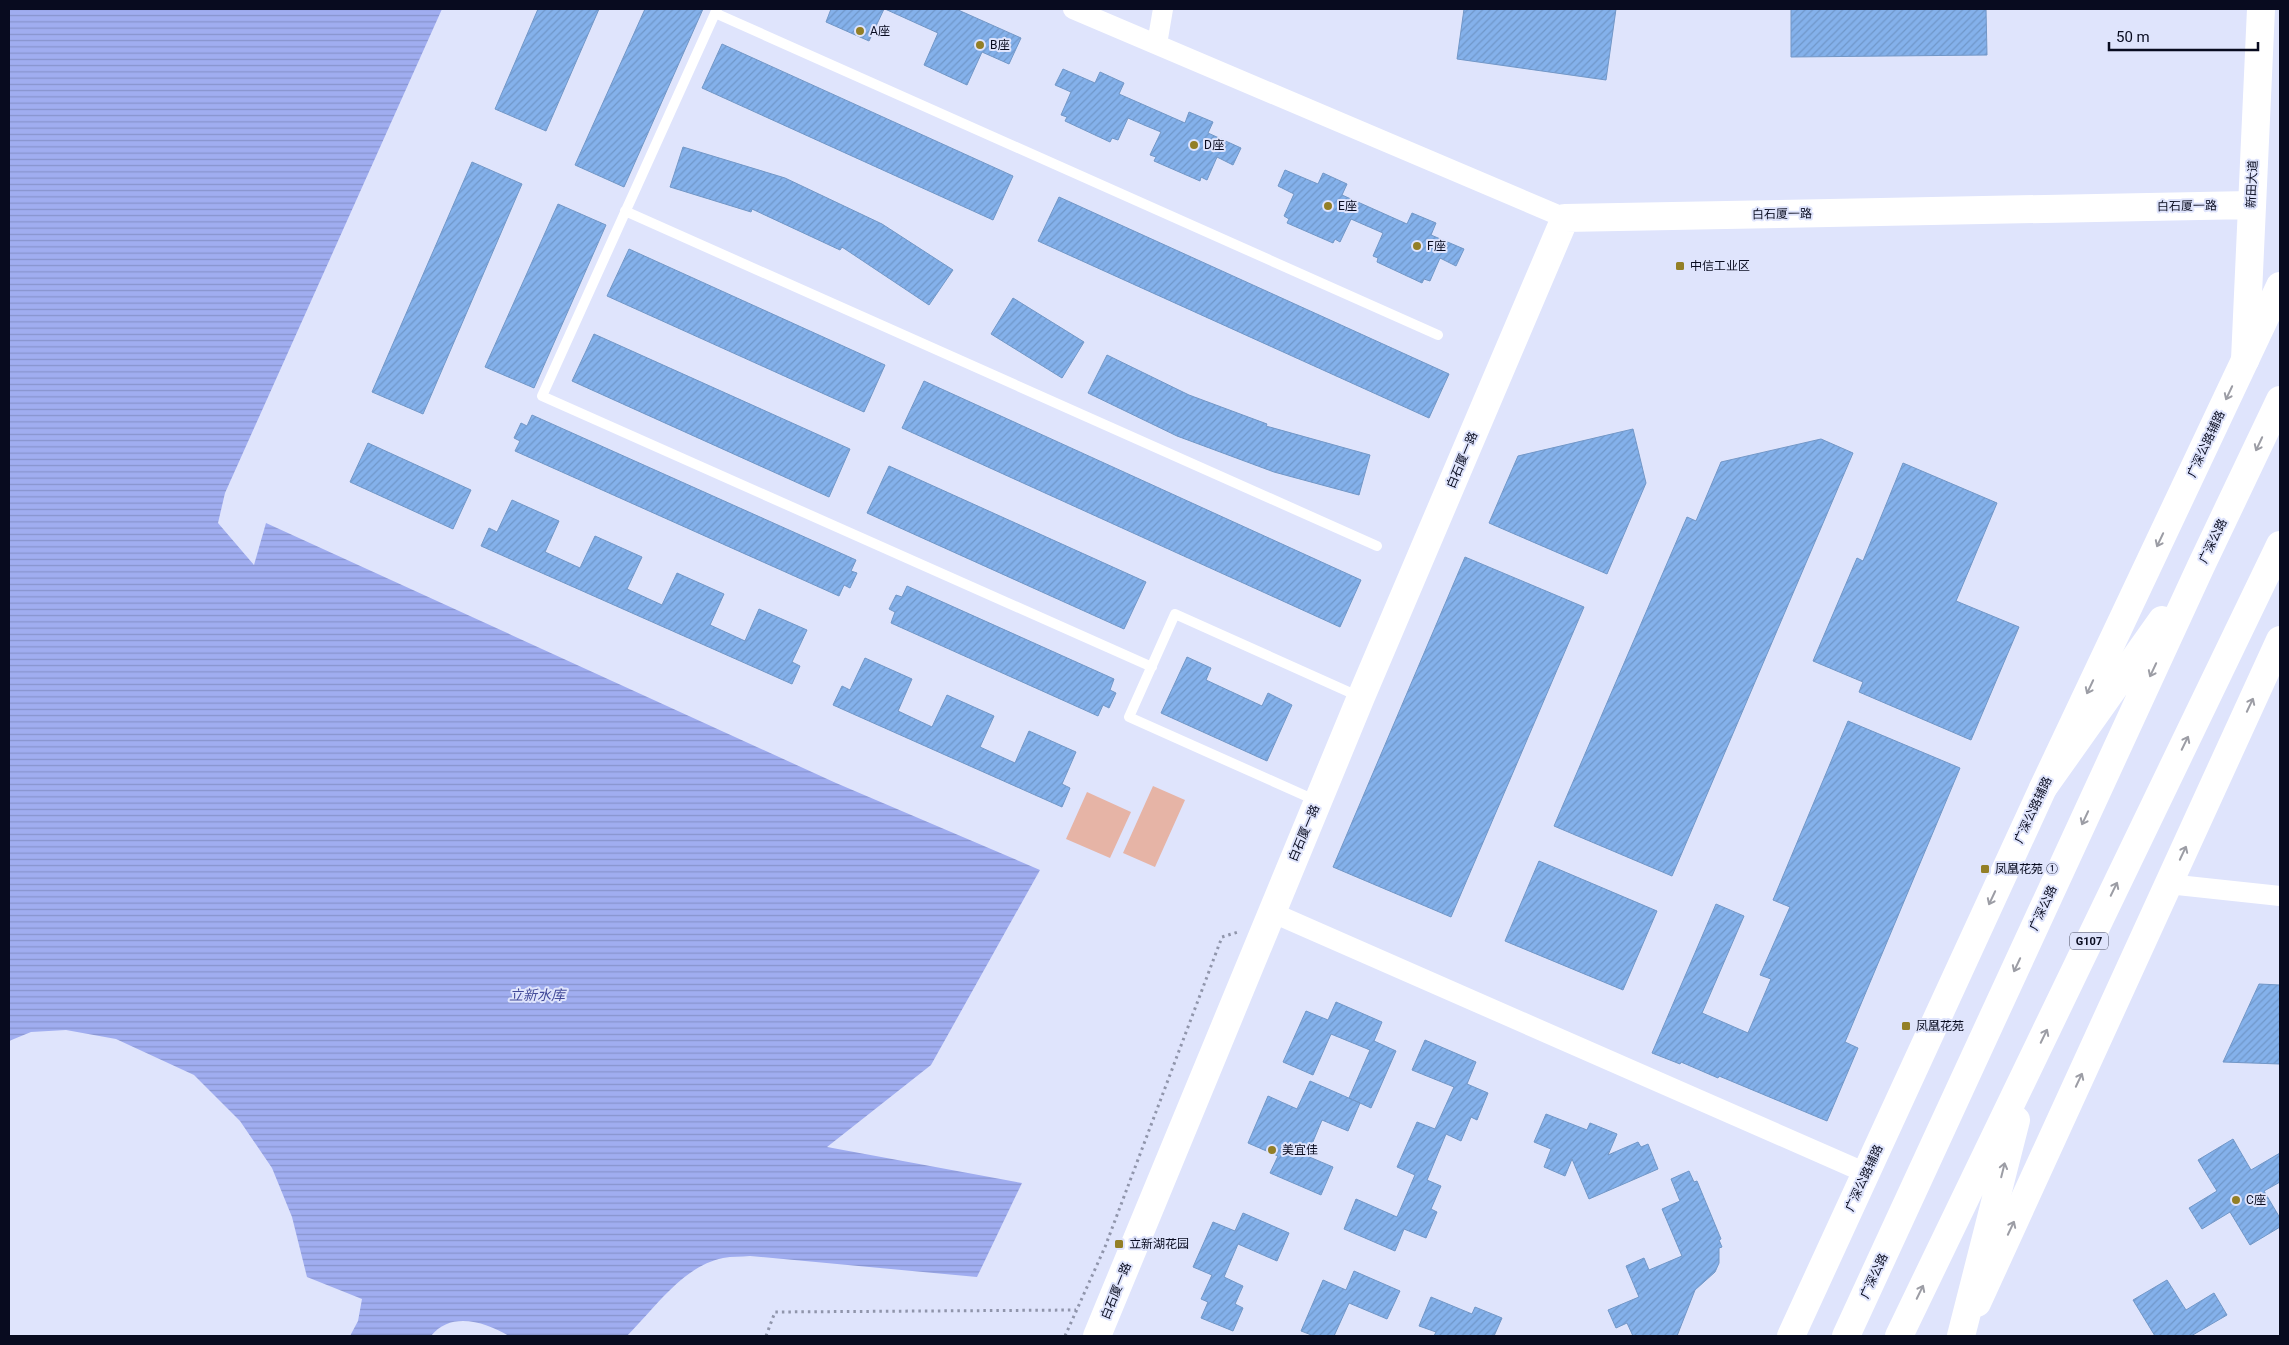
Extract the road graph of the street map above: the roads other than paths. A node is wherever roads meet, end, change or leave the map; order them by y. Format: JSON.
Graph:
{"nodes":[{"id":1,"x":1073,"y":9,"type":"edge"},
{"id":2,"x":1163,"y":9,"type":"edge"},
{"id":3,"x":2260,"y":9,"type":"edge"},
{"id":4,"x":716,"y":11,"type":"edge"},
{"id":5,"x":1157,"y":44,"type":"junction"},
{"id":6,"x":2251,"y":204,"type":"junction"},
{"id":7,"x":625,"y":211,"type":"junction"},
{"id":8,"x":1565,"y":218,"type":"junction"},
{"id":9,"x":2280,"y":286,"type":"edge"},
{"id":10,"x":1438,"y":335,"type":"dead end"},
{"id":11,"x":2245,"y":360,"type":"junction"},
{"id":12,"x":2280,"y":400,"type":"edge"},
{"id":13,"x":2280,"y":545,"type":"edge"},
{"id":14,"x":1377,"y":546,"type":"dead end"},
{"id":15,"x":2201,"y":566,"type":"junction"},
{"id":16,"x":2280,"y":640,"type":"edge"},
{"id":17,"x":1152,"y":667,"type":"junction"},
{"id":18,"x":1361,"y":697,"type":"junction"},
{"id":19,"x":2043,"y":788,"type":"junction"},
{"id":20,"x":1318,"y":801,"type":"junction"},
{"id":21,"x":2168,"y":884,"type":"junction"},
{"id":22,"x":2280,"y":896,"type":"edge"},
{"id":23,"x":1269,"y":917,"type":"junction"},
{"id":24,"x":2032,"y":1060,"type":"junction"},
{"id":25,"x":1866,"y":1173,"type":"junction"},
{"id":26,"x":1097,"y":1336,"type":"edge"},
{"id":27,"x":1791,"y":1336,"type":"edge"},
{"id":28,"x":1846,"y":1336,"type":"edge"},
{"id":29,"x":1899,"y":1336,"type":"edge"},
{"id":30,"x":1961,"y":1336,"type":"edge"}],
"edges":[{"from":1,"to":5,"type":"street"},
{"from":2,"to":5,"type":"street"},
{"from":3,"to":6,"type":"main road","name":"新田大道"},
{"from":4,"to":7,"type":"lane"},
{"from":4,"to":10,"type":"lane"},
{"from":5,"to":8,"type":"street"},
{"from":6,"to":8,"type":"main road","name":"白石厦一路"},
{"from":6,"to":11,"type":"main road","name":"新田大道"},
{"from":7,"to":14,"type":"lane"},
{"from":7,"to":17,"type":"lane"},
{"from":8,"to":18,"type":"main road","name":"白石厦一路"},
{"from":9,"to":11,"type":"main road","name":"广深公路辅路"},
{"from":11,"to":19,"type":"main road","name":"广深公路辅路","one_way":true},
{"from":12,"to":15,"type":"main road","name":"广深公路","one_way":true},
{"from":24,"to":13,"type":"main road","number":"G107","one_way":true},
{"from":15,"to":19,"type":"main road"},
{"from":15,"to":28,"type":"main road","name":"广深公路","one_way":true},
{"from":21,"to":16,"type":"main road","one_way":true},
{"from":17,"to":18,"type":"lane"},
{"from":17,"to":20,"type":"lane"},
{"from":18,"to":20,"type":"main road","name":"白石厦一路"},
{"from":19,"to":25,"type":"main road","name":"广深公路辅路","one_way":true},
{"from":20,"to":23,"type":"main road","name":"白石厦一路"},
{"from":21,"to":22,"type":"street"},
{"from":30,"to":21,"type":"main road","one_way":true},
{"from":23,"to":25,"type":"street"},
{"from":23,"to":26,"type":"main road","name":"白石厦一路"},
{"from":29,"to":24,"type":"main road","number":"G107","one_way":true},
{"from":30,"to":24,"type":"main road","one_way":true},
{"from":25,"to":27,"type":"main road","name":"广深公路辅路"}]}
